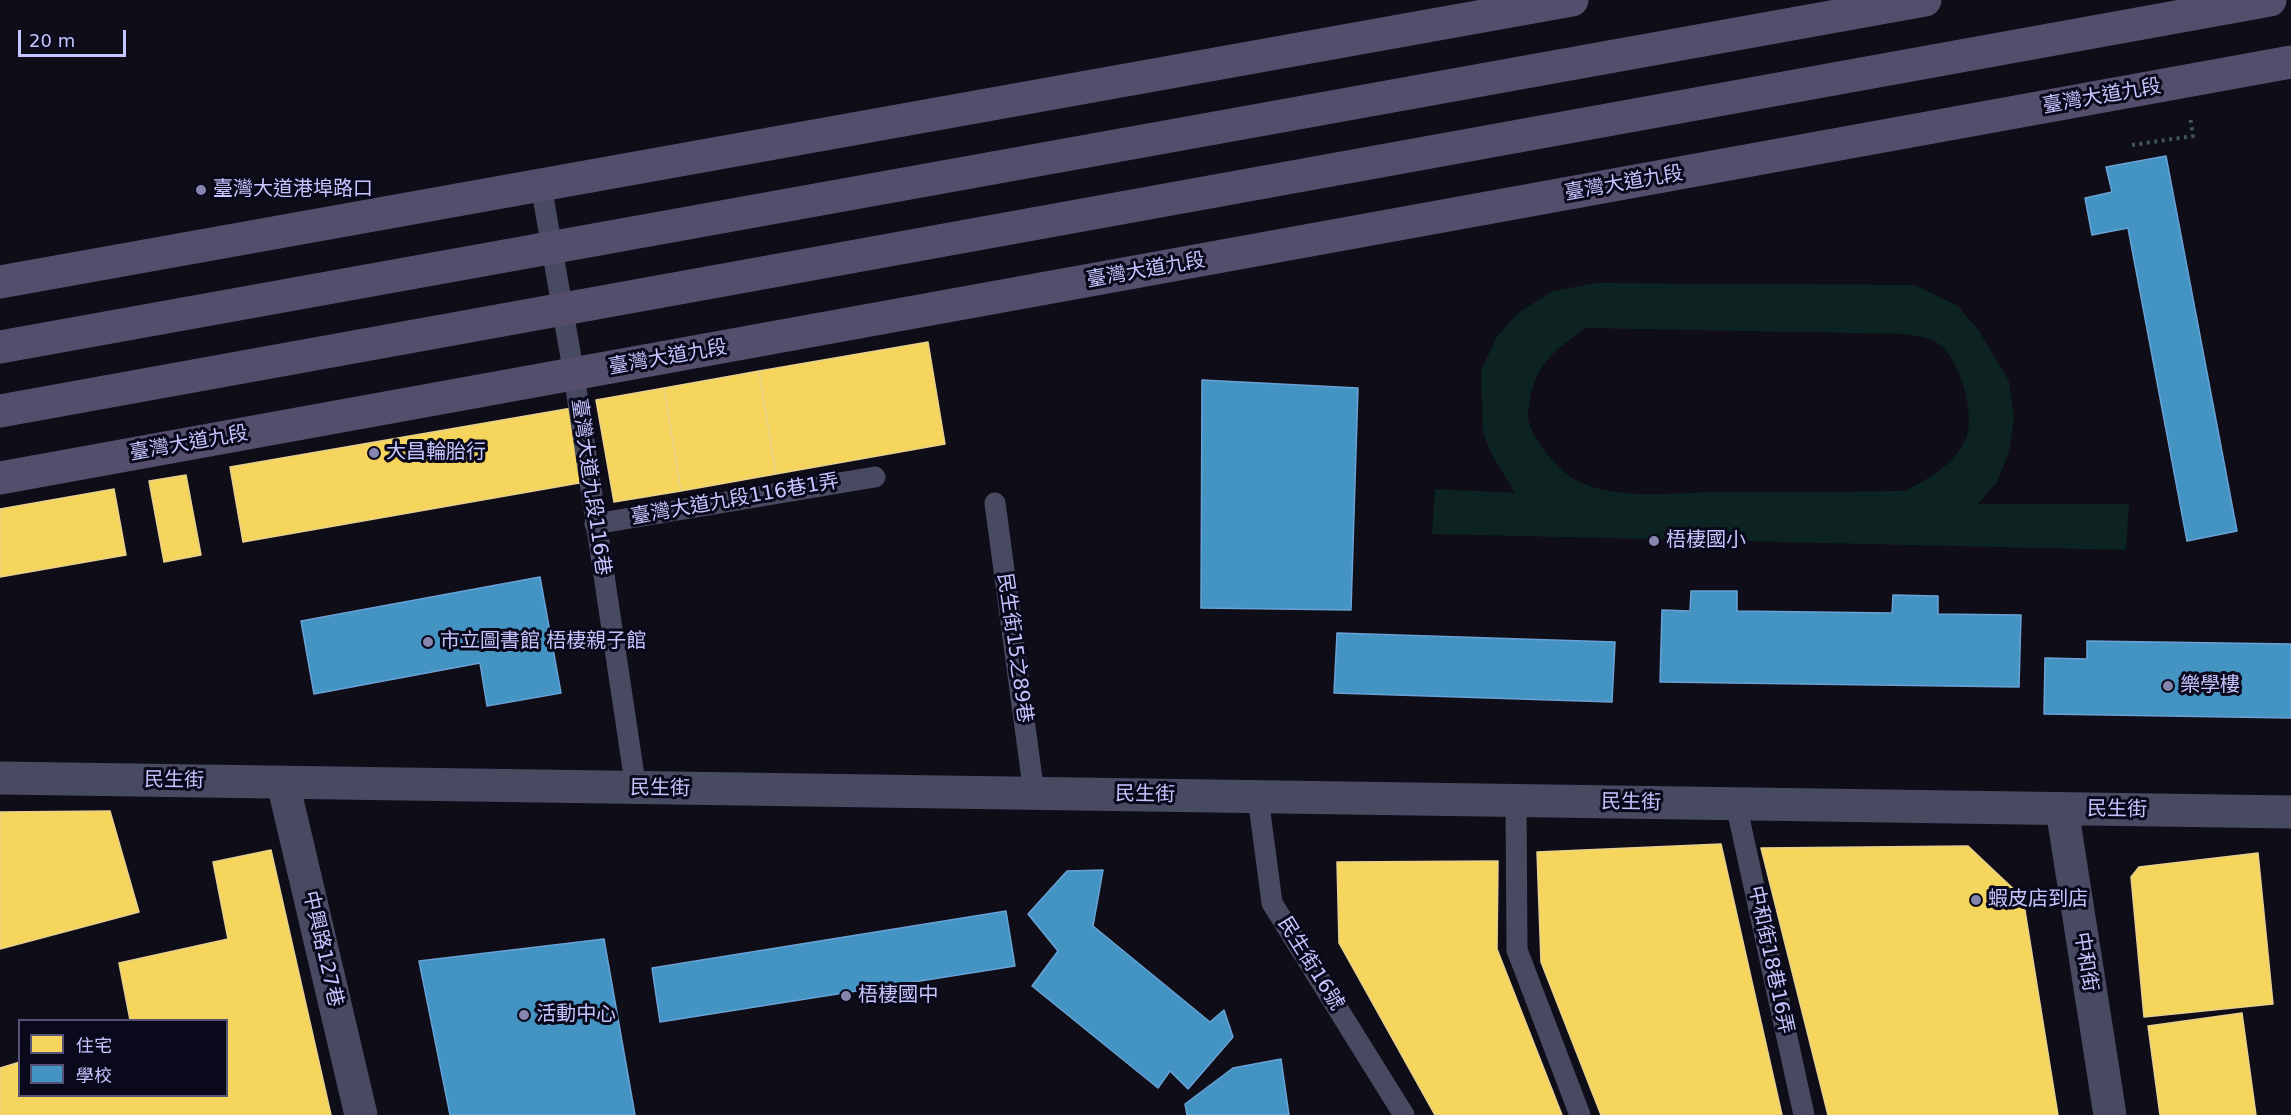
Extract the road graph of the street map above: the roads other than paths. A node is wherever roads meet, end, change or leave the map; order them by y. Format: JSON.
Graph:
{"nodes":[{"id":1,"x":1572,"y":0,"type":"edge"},
{"id":2,"x":1925,"y":0,"type":"edge"},
{"id":3,"x":2270,"y":0,"type":"edge"},
{"id":4,"x":2291,"y":62,"type":"edge"},
{"id":5,"x":541,"y":185,"type":"junction"},
{"id":6,"x":552,"y":248,"type":"junction"},
{"id":7,"x":0,"y":282,"type":"edge"},
{"id":8,"x":562,"y":309,"type":"junction"},
{"id":9,"x":0,"y":347,"type":"edge"},
{"id":10,"x":574,"y":375,"type":"junction"},
{"id":11,"x":0,"y":411,"type":"edge"},
{"id":12,"x":875,"y":477,"type":"dead end"},
{"id":13,"x":0,"y":478,"type":"edge"},
{"id":14,"x":995,"y":503,"type":"dead end"},
{"id":15,"x":595,"y":524,"type":"junction"},
{"id":16,"x":0,"y":778,"type":"edge"},
{"id":17,"x":283,"y":783,"type":"junction"},
{"id":18,"x":636,"y":789,"type":"junction"},
{"id":19,"x":1034,"y":794,"type":"junction"},
{"id":20,"x":1258,"y":797,"type":"junction"},
{"id":21,"x":1516,"y":801,"type":"junction"},
{"id":22,"x":1736,"y":804,"type":"junction"},
{"id":23,"x":2062,"y":809,"type":"junction"},
{"id":24,"x":2291,"y":812,"type":"edge"},
{"id":25,"x":361,"y":1115,"type":"edge"},
{"id":26,"x":1404,"y":1115,"type":"edge"},
{"id":27,"x":1580,"y":1115,"type":"edge"},
{"id":28,"x":1804,"y":1115,"type":"edge"},
{"id":29,"x":2110,"y":1115,"type":"edge"}],
"edges":[{"from":1,"to":5,"type":"main road"},
{"from":2,"to":6,"type":"main road"},
{"from":3,"to":8,"type":"main road"},
{"from":4,"to":10,"type":"main road","name":"臺灣大道九段"},
{"from":5,"to":6,"type":"lane","name":"臺灣大道九段116巷"},
{"from":5,"to":7,"type":"main road"},
{"from":6,"to":8,"type":"lane","name":"臺灣大道九段116巷"},
{"from":6,"to":9,"type":"main road"},
{"from":8,"to":10,"type":"lane","name":"臺灣大道九段116巷"},
{"from":8,"to":11,"type":"main road"},
{"from":10,"to":13,"type":"main road","name":"臺灣大道九段"},
{"from":10,"to":15,"type":"lane","name":"臺灣大道九段116巷"},
{"from":12,"to":15,"type":"lane","name":"臺灣大道九段116巷1弄"},
{"from":14,"to":19,"type":"lane","name":"民生街15之89巷"},
{"from":15,"to":18,"type":"lane","name":"臺灣大道九段116巷"},
{"from":16,"to":17,"type":"street","name":"民生街"},
{"from":17,"to":18,"type":"street","name":"民生街"},
{"from":17,"to":25,"type":"street","name":"中興路127巷"},
{"from":18,"to":19,"type":"street","name":"民生街"},
{"from":19,"to":20,"type":"street","name":"民生街"},
{"from":20,"to":21,"type":"street","name":"民生街"},
{"from":20,"to":26,"type":"lane","name":"民生街16號"},
{"from":21,"to":22,"type":"street","name":"民生街"},
{"from":21,"to":27,"type":"lane"},
{"from":22,"to":23,"type":"street","name":"民生街"},
{"from":22,"to":28,"type":"lane","name":"中和街18巷16弄"},
{"from":23,"to":24,"type":"street","name":"民生街"},
{"from":23,"to":29,"type":"street","name":"中和街"}]}
